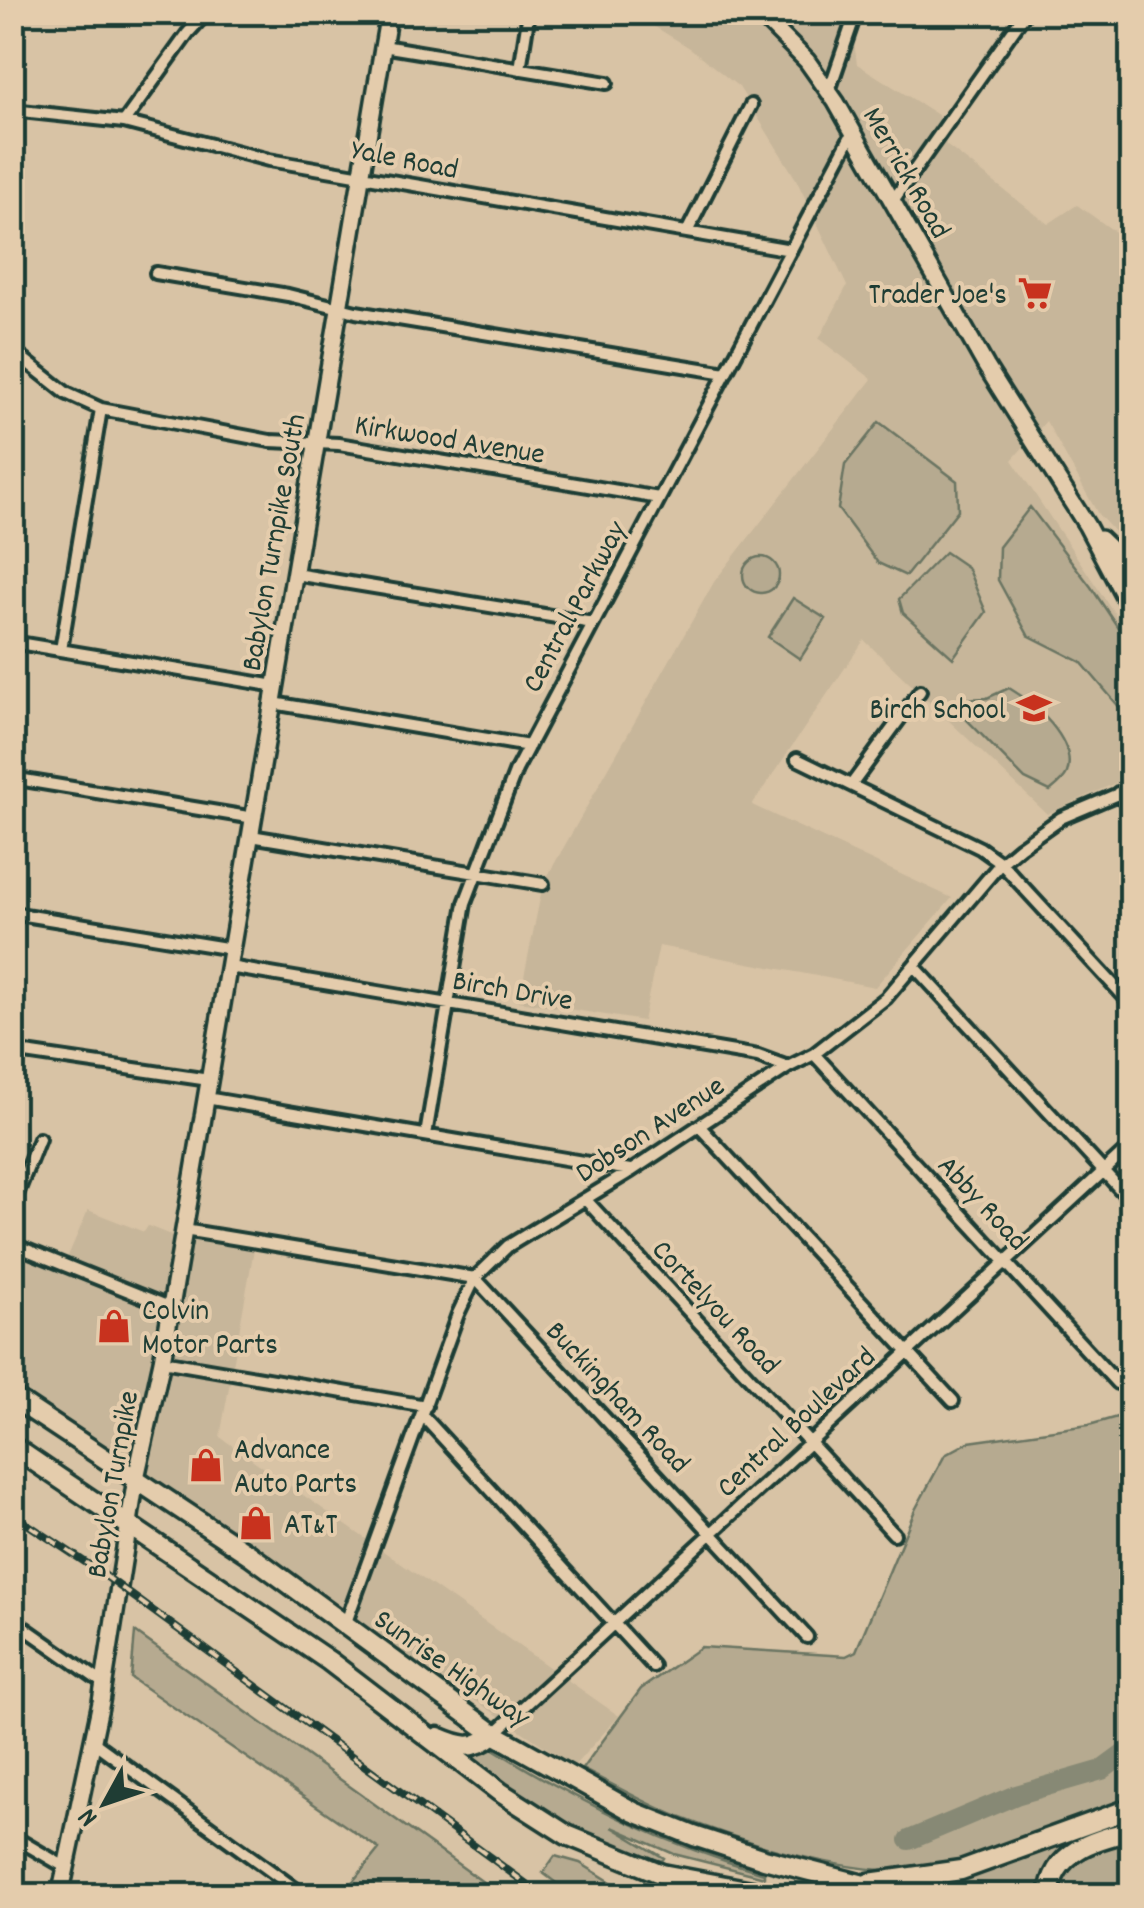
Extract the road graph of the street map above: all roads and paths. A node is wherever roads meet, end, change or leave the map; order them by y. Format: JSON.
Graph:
{"nodes":[{"id":1,"x":207,"y":12,"type":"edge"},
{"id":2,"x":389,"y":12,"type":"edge"},
{"id":3,"x":529,"y":12,"type":"edge"},
{"id":4,"x":758,"y":12,"type":"edge"},
{"id":5,"x":856,"y":12,"type":"edge"},
{"id":6,"x":1026,"y":12,"type":"edge"},
{"id":7,"x":384,"y":46,"type":"junction"},
{"id":8,"x":520,"y":69,"type":"junction"},
{"id":9,"x":607,"y":83,"type":"dead end"},
{"id":10,"x":829,"y":91,"type":"junction"},
{"id":11,"x":752,"y":105,"type":"dead end"},
{"id":12,"x":12,"y":110,"type":"edge"},
{"id":13,"x":124,"y":122,"type":"junction"},
{"id":14,"x":854,"y":132,"type":"junction"},
{"id":15,"x":362,"y":175,"type":"junction"},
{"id":16,"x":892,"y":202,"type":"junction"},
{"id":17,"x":687,"y":232,"type":"junction"},
{"id":18,"x":791,"y":250,"type":"junction"},
{"id":19,"x":156,"y":273,"type":"dead end"},
{"id":20,"x":340,"y":307,"type":"junction"},
{"id":21,"x":12,"y":350,"type":"edge"},
{"id":22,"x":726,"y":373,"type":"junction"},
{"id":23,"x":102,"y":409,"type":"junction"},
{"id":24,"x":317,"y":444,"type":"junction"},
{"id":25,"x":658,"y":498,"type":"junction"},
{"id":26,"x":1087,"y":526,"type":"junction"},
{"id":27,"x":1132,"y":570,"type":"edge"},
{"id":28,"x":294,"y":574,"type":"junction"},
{"id":29,"x":1132,"y":611,"type":"edge"},
{"id":30,"x":593,"y":622,"type":"junction"},
{"id":31,"x":12,"y":642,"type":"edge"},
{"id":32,"x":60,"y":650,"type":"junction"},
{"id":33,"x":276,"y":686,"type":"junction"},
{"id":34,"x":920,"y":691,"type":"dead end"},
{"id":35,"x":273,"y":704,"type":"junction"},
{"id":36,"x":529,"y":746,"type":"junction"},
{"id":37,"x":798,"y":759,"type":"dead end"},
{"id":38,"x":12,"y":778,"type":"edge"},
{"id":39,"x":852,"y":784,"type":"junction"},
{"id":40,"x":1132,"y":788,"type":"edge"},
{"id":41,"x":1118,"y":794,"type":"junction"},
{"id":42,"x":1132,"y":808,"type":"edge"},
{"id":43,"x":254,"y":818,"type":"junction"},
{"id":44,"x":251,"y":836,"type":"junction"},
{"id":45,"x":1001,"y":863,"type":"junction"},
{"id":46,"x":477,"y":873,"type":"junction"},
{"id":47,"x":543,"y":884,"type":"dead end"},
{"id":48,"x":12,"y":913,"type":"edge"},
{"id":49,"x":232,"y":949,"type":"junction"},
{"id":50,"x":229,"y":966,"type":"junction"},
{"id":51,"x":914,"y":966,"type":"junction"},
{"id":52,"x":448,"y":1004,"type":"junction"},
{"id":53,"x":1132,"y":1005,"type":"edge"},
{"id":54,"x":12,"y":1051,"type":"edge"},
{"id":55,"x":814,"y":1054,"type":"junction"},
{"id":56,"x":788,"y":1067,"type":"junction"},
{"id":57,"x":209,"y":1080,"type":"junction"},
{"id":58,"x":206,"y":1098,"type":"junction"},
{"id":59,"x":700,"y":1126,"type":"junction"},
{"id":60,"x":426,"y":1135,"type":"junction"},
{"id":61,"x":39,"y":1139,"type":"dead end"},
{"id":62,"x":1132,"y":1146,"type":"edge"},
{"id":63,"x":631,"y":1170,"type":"junction"},
{"id":64,"x":1104,"y":1171,"type":"junction"},
{"id":65,"x":585,"y":1200,"type":"junction"},
{"id":66,"x":1132,"y":1202,"type":"edge"},
{"id":67,"x":12,"y":1207,"type":"edge"},
{"id":68,"x":184,"y":1230,"type":"junction"},
{"id":69,"x":12,"y":1244,"type":"edge"},
{"id":70,"x":1005,"y":1262,"type":"junction"},
{"id":71,"x":475,"y":1278,"type":"junction"},
{"id":72,"x":169,"y":1307,"type":"junction"},
{"id":73,"x":907,"y":1352,"type":"junction"},
{"id":74,"x":162,"y":1360,"type":"junction"},
{"id":75,"x":1118,"y":1383,"type":"dead end"},
{"id":76,"x":12,"y":1397,"type":"edge"},
{"id":77,"x":953,"y":1402,"type":"dead end"},
{"id":78,"x":424,"y":1410,"type":"junction"},
{"id":79,"x":809,"y":1442,"type":"junction"},
{"id":80,"x":12,"y":1446,"type":"edge"},
{"id":81,"x":136,"y":1478,"type":"junction"},
{"id":82,"x":129,"y":1525,"type":"junction"},
{"id":83,"x":711,"y":1533,"type":"junction"},
{"id":84,"x":894,"y":1534,"type":"dead end"},
{"id":85,"x":12,"y":1619,"type":"edge"},
{"id":86,"x":612,"y":1623,"type":"junction"},
{"id":87,"x":346,"y":1625,"type":"junction"},
{"id":88,"x":807,"y":1637,"type":"dead end"},
{"id":89,"x":653,"y":1666,"type":"dead end"},
{"id":90,"x":103,"y":1683,"type":"junction"},
{"id":91,"x":414,"y":1727,"type":"junction"},
{"id":92,"x":494,"y":1734,"type":"junction"},
{"id":93,"x":92,"y":1741,"type":"junction"},
{"id":94,"x":1132,"y":1808,"type":"edge"},
{"id":95,"x":1132,"y":1832,"type":"edge"},
{"id":96,"x":12,"y":1836,"type":"edge"},
{"id":97,"x":66,"y":1867,"type":"junction"},
{"id":98,"x":662,"y":1874,"type":"junction"},
{"id":99,"x":858,"y":1884,"type":"junction"},
{"id":100,"x":65,"y":1893,"type":"edge"},
{"id":101,"x":305,"y":1896,"type":"edge"},
{"id":102,"x":691,"y":1896,"type":"edge"},
{"id":103,"x":778,"y":1896,"type":"edge"},
{"id":104,"x":906,"y":1896,"type":"edge"},
{"id":105,"x":1049,"y":1896,"type":"edge"}],
"edges":[{"from":1,"to":13,"type":"street"},
{"from":2,"to":7,"type":"main road","name":"Babylon Turnpike South"},
{"from":3,"to":8,"type":"street"},
{"from":4,"to":10,"type":"main road","name":"Merrick Road"},
{"from":5,"to":10,"type":"street"},
{"from":6,"to":16,"type":"street"},
{"from":7,"to":8,"type":"street"},
{"from":7,"to":15,"type":"main road","name":"Babylon Turnpike South"},
{"from":8,"to":9,"type":"street"},
{"from":10,"to":14,"type":"main road","name":"Merrick Road"},
{"from":11,"to":17,"type":"street"},
{"from":12,"to":13,"type":"street","name":"Yale Road"},
{"from":13,"to":15,"type":"street","name":"Yale Road"},
{"from":14,"to":16,"type":"main road","name":"Merrick Road"},
{"from":14,"to":18,"type":"street","name":"Central Parkway"},
{"from":15,"to":17,"type":"street","name":"Yale Road"},
{"from":15,"to":20,"type":"main road","name":"Babylon Turnpike South"},
{"from":16,"to":26,"type":"main road","name":"Merrick Road"},
{"from":17,"to":18,"type":"street","name":"Yale Road"},
{"from":18,"to":22,"type":"street","name":"Central Parkway"},
{"from":19,"to":20,"type":"street"},
{"from":20,"to":22,"type":"street"},
{"from":20,"to":24,"type":"main road","name":"Babylon Turnpike South"},
{"from":21,"to":23,"type":"street","name":"Kirkwood Avenue"},
{"from":22,"to":25,"type":"street","name":"Central Parkway"},
{"from":23,"to":24,"type":"street","name":"Kirkwood Avenue"},
{"from":23,"to":32,"type":"street"},
{"from":24,"to":25,"type":"street","name":"Kirkwood Avenue"},
{"from":24,"to":28,"type":"main road","name":"Babylon Turnpike South"},
{"from":25,"to":30,"type":"street","name":"Central Parkway"},
{"from":26,"to":27,"type":"main road","name":"Merrick Road"},
{"from":26,"to":29,"type":"main road","name":"Merrick Road"},
{"from":28,"to":30,"type":"street"},
{"from":28,"to":33,"type":"main road","name":"Babylon Turnpike South"},
{"from":30,"to":36,"type":"street","name":"Central Parkway"},
{"from":31,"to":32,"type":"street"},
{"from":32,"to":33,"type":"street"},
{"from":33,"to":35,"type":"main road","name":"Babylon Turnpike South"},
{"from":34,"to":39,"type":"street"},
{"from":35,"to":36,"type":"street"},
{"from":35,"to":43,"type":"main road","name":"Babylon Turnpike South"},
{"from":36,"to":46,"type":"street","name":"Central Parkway"},
{"from":37,"to":39,"type":"street"},
{"from":38,"to":43,"type":"street"},
{"from":39,"to":45,"type":"street"},
{"from":40,"to":41,"type":"street","name":"Dobson Avenue"},
{"from":41,"to":42,"type":"street"},
{"from":41,"to":45,"type":"street","name":"Dobson Avenue"},
{"from":43,"to":44,"type":"main road","name":"Babylon Turnpike South"},
{"from":44,"to":46,"type":"street"},
{"from":44,"to":49,"type":"main road","name":"Babylon Turnpike South"},
{"from":45,"to":51,"type":"street","name":"Dobson Avenue"},
{"from":45,"to":53,"type":"street"},
{"from":46,"to":47,"type":"street"},
{"from":46,"to":52,"type":"street","name":"Central Parkway"},
{"from":48,"to":49,"type":"street"},
{"from":49,"to":50,"type":"main road","name":"Babylon Turnpike South"},
{"from":50,"to":52,"type":"street","name":"Birch Drive"},
{"from":50,"to":57,"type":"main road","name":"Babylon Turnpike South"},
{"from":51,"to":55,"type":"street","name":"Dobson Avenue"},
{"from":51,"to":64,"type":"street"},
{"from":52,"to":56,"type":"street","name":"Birch Drive"},
{"from":52,"to":60,"type":"street","name":"Central Parkway"},
{"from":54,"to":57,"type":"street"},
{"from":55,"to":56,"type":"street","name":"Dobson Avenue"},
{"from":55,"to":70,"type":"street","name":"Abby Road"},
{"from":56,"to":59,"type":"street","name":"Dobson Avenue"},
{"from":57,"to":58,"type":"main road","name":"Babylon Turnpike"},
{"from":58,"to":60,"type":"street"},
{"from":58,"to":68,"type":"main road","name":"Babylon Turnpike"},
{"from":59,"to":63,"type":"street","name":"Dobson Avenue"},
{"from":59,"to":73,"type":"street"},
{"from":60,"to":63,"type":"street"},
{"from":61,"to":67,"type":"street"},
{"from":62,"to":64,"type":"street","name":"Central Boulevard"},
{"from":63,"to":65,"type":"street","name":"Dobson Avenue"},
{"from":64,"to":66,"type":"street"},
{"from":64,"to":70,"type":"street","name":"Central Boulevard"},
{"from":65,"to":71,"type":"street","name":"Dobson Avenue"},
{"from":65,"to":79,"type":"street","name":"Cortelyou Road"},
{"from":68,"to":71,"type":"street"},
{"from":68,"to":72,"type":"main road","name":"Babylon Turnpike"},
{"from":69,"to":72,"type":"street"},
{"from":70,"to":73,"type":"street","name":"Central Boulevard"},
{"from":70,"to":75,"type":"street","name":"Abby Road"},
{"from":71,"to":78,"type":"street","name":"Dobson Avenue"},
{"from":71,"to":83,"type":"street","name":"Buckingham Road"},
{"from":72,"to":74,"type":"main road","name":"Babylon Turnpike"},
{"from":73,"to":77,"type":"street"},
{"from":73,"to":79,"type":"street","name":"Central Boulevard"},
{"from":74,"to":78,"type":"street"},
{"from":74,"to":81,"type":"main road","name":"Babylon Turnpike"},
{"from":76,"to":81,"type":"highway","name":"Sunrise Highway"},
{"from":78,"to":86,"type":"street"},
{"from":78,"to":87,"type":"street","name":"Dobson Avenue"},
{"from":79,"to":83,"type":"street","name":"Central Boulevard"},
{"from":79,"to":84,"type":"street","name":"Cortelyou Road"},
{"from":80,"to":82,"type":"highway"},
{"from":81,"to":82,"type":"main road","name":"Babylon Turnpike"},
{"from":81,"to":87,"type":"highway","name":"Sunrise Highway"},
{"from":82,"to":90,"type":"main road","name":"Babylon Turnpike"},
{"from":82,"to":91,"type":"highway"},
{"from":83,"to":86,"type":"street","name":"Central Boulevard"},
{"from":83,"to":88,"type":"street","name":"Buckingham Road"},
{"from":85,"to":90,"type":"street"},
{"from":86,"to":89,"type":"street"},
{"from":86,"to":92,"type":"street","name":"Central Boulevard"},
{"from":87,"to":92,"type":"highway","name":"Sunrise Highway"},
{"from":90,"to":93,"type":"main road","name":"Babylon Turnpike"},
{"from":91,"to":92,"type":"highway"},
{"from":91,"to":98,"type":"highway"},
{"from":92,"to":99,"type":"highway","name":"Sunrise Highway"},
{"from":93,"to":97,"type":"main road","name":"Babylon Turnpike"},
{"from":93,"to":101,"type":"street"},
{"from":94,"to":99,"type":"highway"},
{"from":95,"to":105,"type":"highway"},
{"from":96,"to":97,"type":"street"},
{"from":97,"to":100,"type":"main road","name":"Babylon Turnpike"},
{"from":98,"to":102,"type":"highway"},
{"from":98,"to":103,"type":"highway"},
{"from":99,"to":104,"type":"highway","name":"Sunrise Highway"}]}
